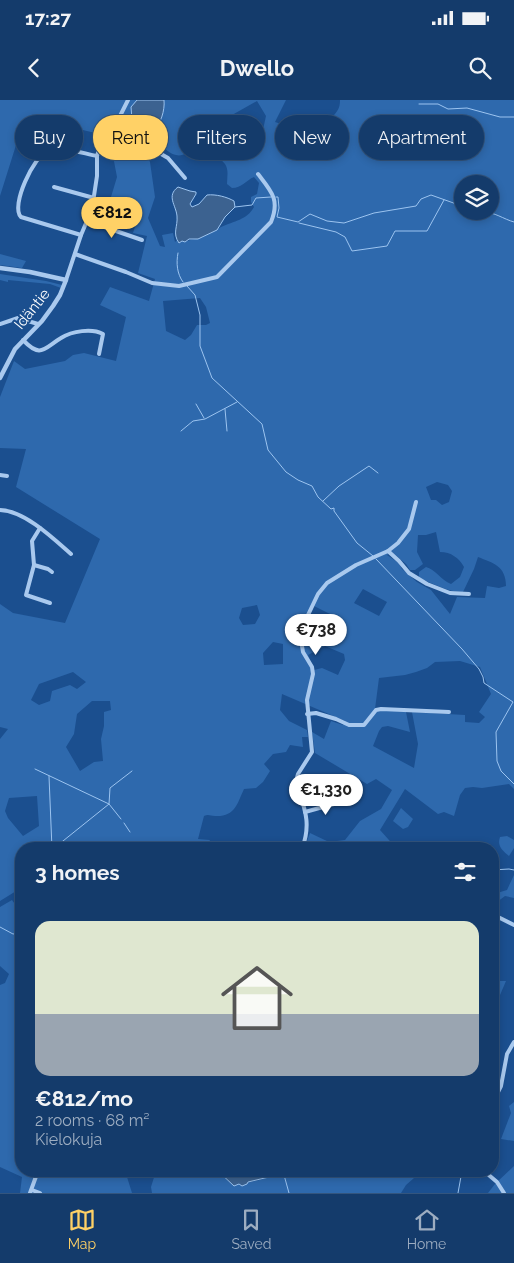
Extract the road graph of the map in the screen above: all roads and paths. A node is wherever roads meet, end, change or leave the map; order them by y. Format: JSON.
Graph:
{"nodes":[{"id":1,"x":128,"y":100,"type":"edge"},
{"id":2,"x":120,"y":115,"type":"edge"},
{"id":3,"x":93,"y":155,"type":"edge"},
{"id":4,"x":168,"y":158,"type":"edge"},
{"id":5,"x":97,"y":160,"type":"edge"},
{"id":6,"x":258,"y":174,"type":"dead end"},
{"id":7,"x":185,"y":178,"type":"dead end"},
{"id":8,"x":54,"y":187,"type":"dead end"},
{"id":9,"x":94,"y":198,"type":"junction"},
{"id":10,"x":87,"y":221,"type":"junction"},
{"id":11,"x":81,"y":235,"type":"junction"},
{"id":12,"x":142,"y":240,"type":"dead end"},
{"id":13,"x":75,"y":254,"type":"junction"},
{"id":14,"x":0,"y":268,"type":"edge"},
{"id":15,"x":66,"y":280,"type":"junction"},
{"id":16,"x":0,"y":324,"type":"edge"},
{"id":17,"x":38,"y":324,"type":"junction"},
{"id":18,"x":23,"y":340,"type":"junction"},
{"id":19,"x":99,"y":354,"type":"dead end"},
{"id":20,"x":0,"y":378,"type":"edge"},
{"id":21,"x":0,"y":475,"type":"edge"},
{"id":22,"x":7,"y":476,"type":"dead end"},
{"id":23,"x":416,"y":502,"type":"dead end"},
{"id":24,"x":0,"y":510,"type":"edge"},
{"id":25,"x":40,"y":528,"type":"junction"},
{"id":26,"x":388,"y":551,"type":"junction"},
{"id":27,"x":71,"y":554,"type":"dead end"},
{"id":28,"x":34,"y":565,"type":"junction"},
{"id":29,"x":52,"y":572,"type":"dead end"},
{"id":30,"x":470,"y":594,"type":"dead end"},
{"id":31,"x":50,"y":603,"type":"dead end"},
{"id":32,"x":449,"y":712,"type":"dead end"},
{"id":33,"x":307,"y":714,"type":"junction"},
{"id":34,"x":342,"y":802,"type":"dead end"},
{"id":35,"x":305,"y":812,"type":"junction"},
{"id":36,"x":304,"y":842,"type":"edge"},
{"id":37,"x":499,"y":918,"type":"edge"},
{"id":38,"x":514,"y":925,"type":"edge"},
{"id":39,"x":514,"y":1042,"type":"edge"},
{"id":40,"x":499,"y":1088,"type":"edge"},
{"id":41,"x":36,"y":1177,"type":"edge"},
{"id":42,"x":491,"y":1177,"type":"edge"},
{"id":43,"x":30,"y":1191,"type":"edge"},
{"id":44,"x":40,"y":1193,"type":"edge"},
{"id":45,"x":504,"y":1193,"type":"edge"}],
"edges":[{"from":1,"to":2,"type":"street"},
{"from":3,"to":11,"type":"street"},
{"from":4,"to":7,"type":"street"},
{"from":5,"to":9,"type":"street"},
{"from":6,"to":13,"type":"street"},
{"from":8,"to":9,"type":"street"},
{"from":9,"to":10,"type":"street"},
{"from":10,"to":11,"type":"street"},
{"from":10,"to":12,"type":"street"},
{"from":11,"to":13,"type":"street"},
{"from":13,"to":15,"type":"street"},
{"from":14,"to":15,"type":"street"},
{"from":15,"to":17,"type":"street","name":"Idäntie"},
{"from":16,"to":17,"type":"street"},
{"from":17,"to":18,"type":"street","name":"Idäntie"},
{"from":18,"to":19,"type":"street"},
{"from":18,"to":20,"type":"street","name":"Idäntie"},
{"from":21,"to":22,"type":"street"},
{"from":23,"to":26,"type":"street"},
{"from":24,"to":25,"type":"street"},
{"from":25,"to":27,"type":"street"},
{"from":25,"to":28,"type":"street"},
{"from":26,"to":30,"type":"street"},
{"from":26,"to":33,"type":"street"},
{"from":28,"to":29,"type":"street"},
{"from":28,"to":31,"type":"street"},
{"from":32,"to":33,"type":"street"},
{"from":33,"to":35,"type":"street"},
{"from":34,"to":35,"type":"street"},
{"from":35,"to":36,"type":"street"},
{"from":37,"to":38,"type":"street"},
{"from":39,"to":40,"type":"street"},
{"from":41,"to":43,"type":"street"},
{"from":42,"to":45,"type":"street"},
{"from":43,"to":44,"type":"street"}]}
